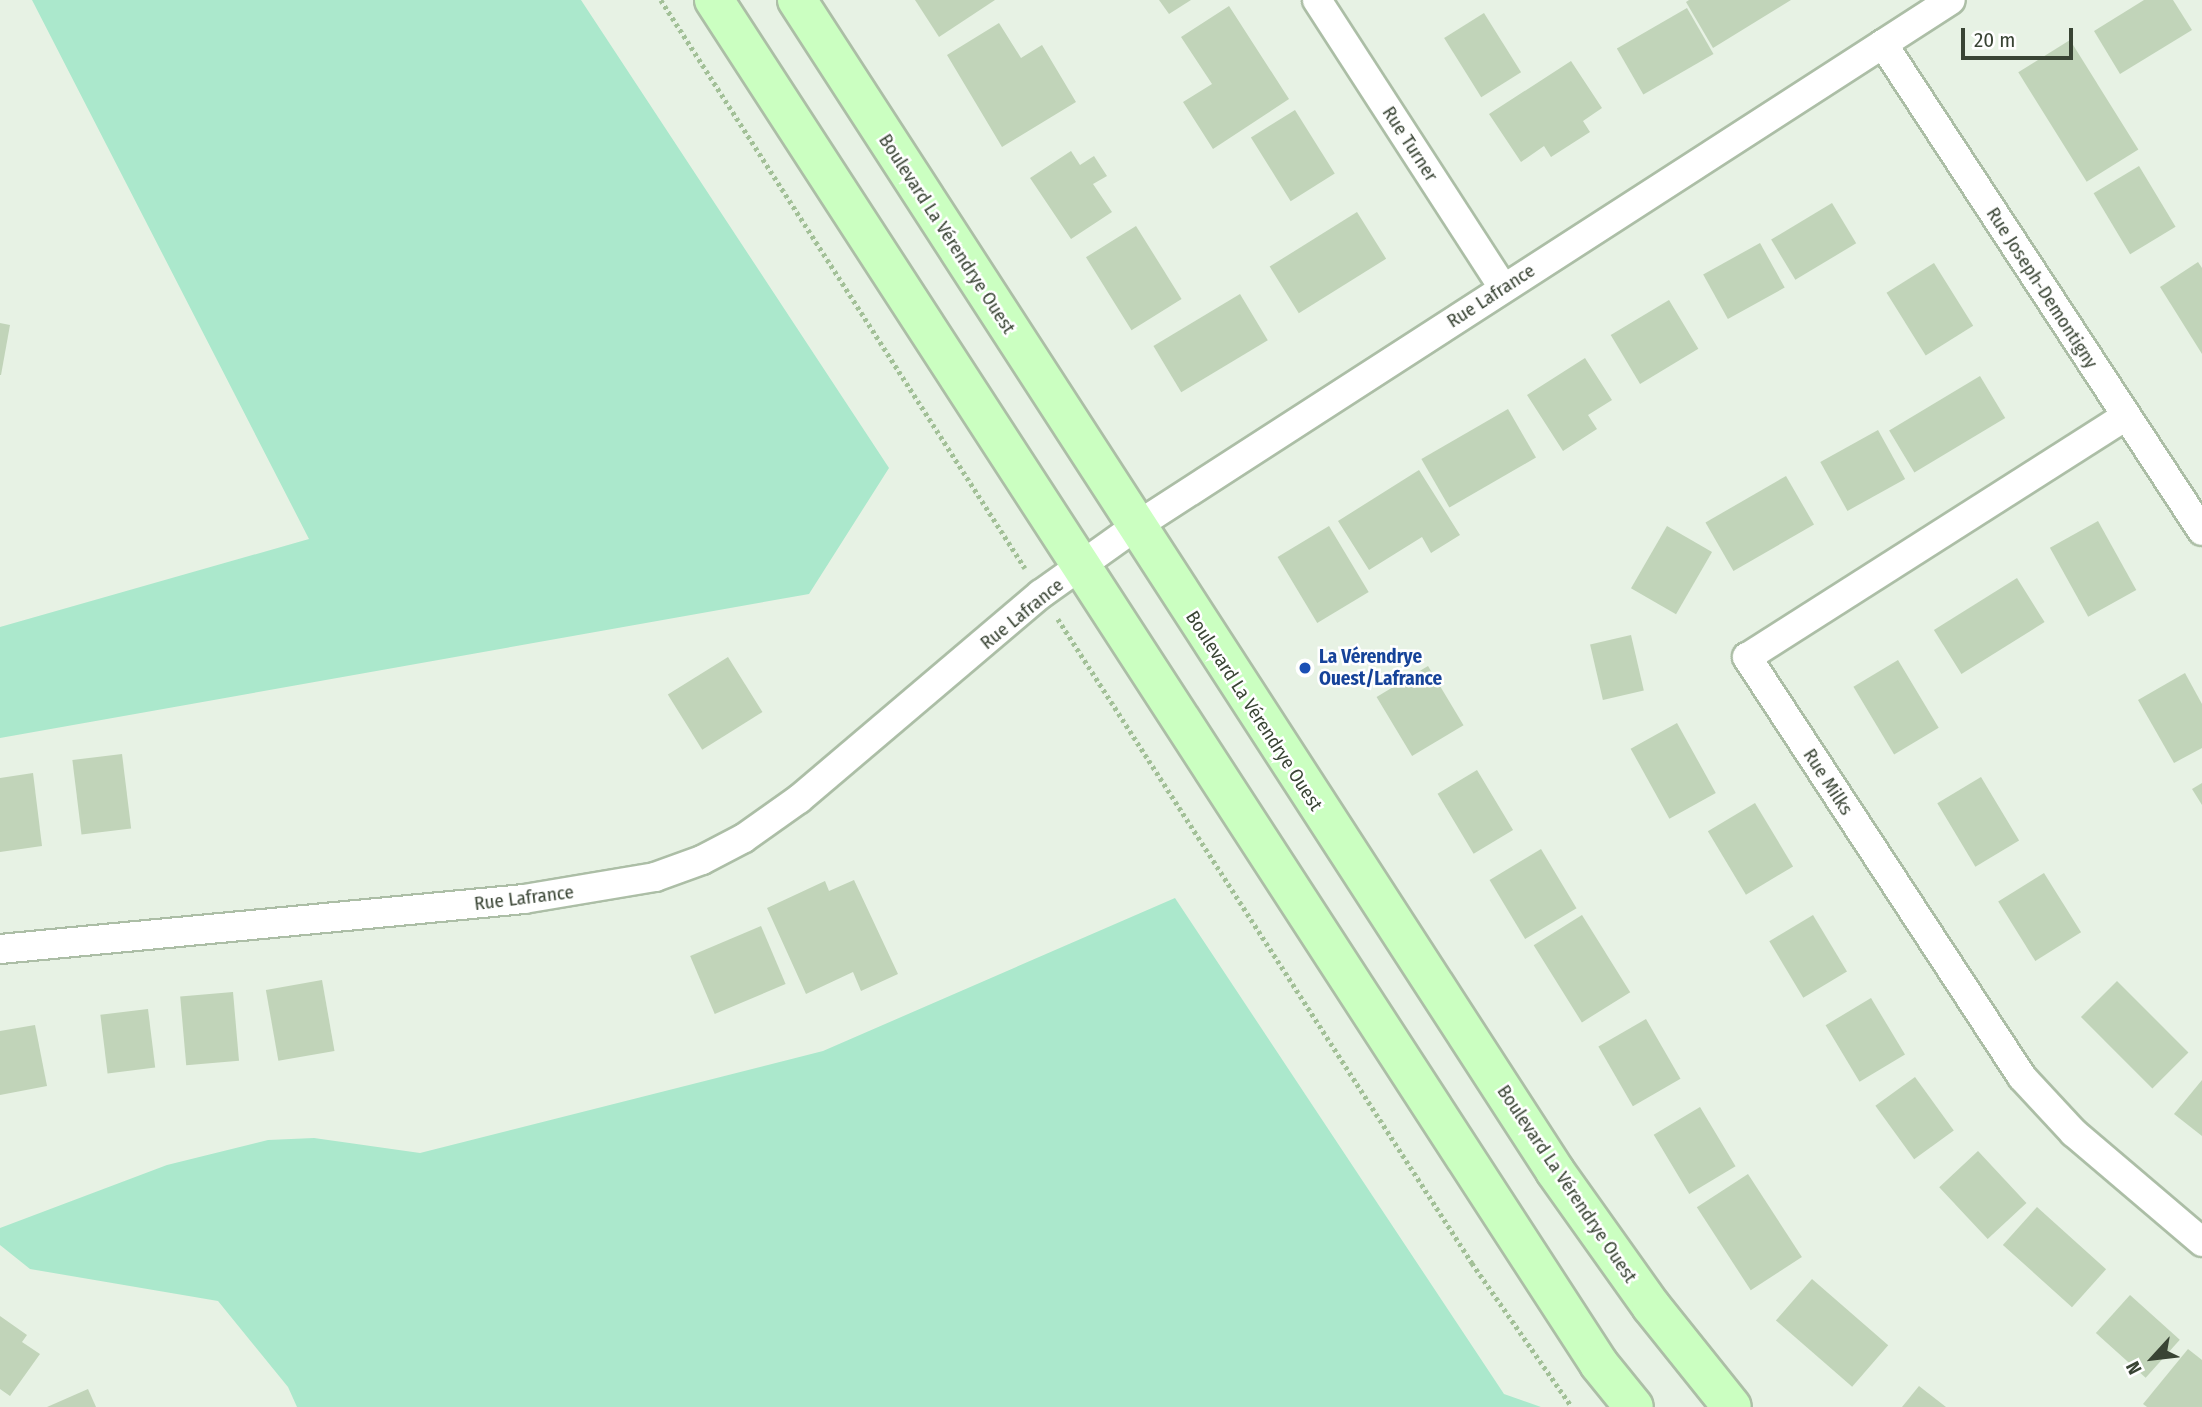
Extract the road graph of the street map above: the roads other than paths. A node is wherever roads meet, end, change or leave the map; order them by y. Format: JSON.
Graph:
{"nodes":[{"id":1,"x":714,"y":0,"type":"edge"},
{"id":2,"x":797,"y":0,"type":"edge"},
{"id":3,"x":1317,"y":0,"type":"edge"},
{"id":4,"x":1951,"y":0,"type":"edge"},
{"id":5,"x":1884,"y":44,"type":"junction"},
{"id":6,"x":1503,"y":288,"type":"junction"},
{"id":7,"x":2126,"y":416,"type":"junction"},
{"id":8,"x":1135,"y":527,"type":"junction"},
{"id":9,"x":2202,"y":531,"type":"edge"},
{"id":10,"x":1083,"y":566,"type":"junction"},
{"id":11,"x":0,"y":948,"type":"edge"},
{"id":12,"x":2202,"y":1242,"type":"edge"},
{"id":13,"x":1634,"y":1407,"type":"edge"},
{"id":14,"x":1732,"y":1407,"type":"edge"}],
"edges":[{"from":1,"to":10,"type":"main road"},
{"from":2,"to":8,"type":"main road","name":"Boulevard La Vérendrye Ouest"},
{"from":3,"to":6,"type":"street","name":"Rue Turner"},
{"from":4,"to":5,"type":"street","name":"Rue Lafrance"},
{"from":5,"to":6,"type":"street","name":"Rue Lafrance"},
{"from":5,"to":7,"type":"street","name":"Rue Joseph-Demontigny"},
{"from":6,"to":8,"type":"street","name":"Rue Lafrance"},
{"from":7,"to":9,"type":"street","name":"Rue Joseph-Demontigny"},
{"from":7,"to":12,"type":"street","name":"Rue Milks"},
{"from":8,"to":10,"type":"street","name":"Rue Lafrance"},
{"from":8,"to":14,"type":"main road","name":"Boulevard La Vérendrye Ouest"},
{"from":10,"to":11,"type":"street","name":"Rue Lafrance"},
{"from":10,"to":13,"type":"main road"}]}
